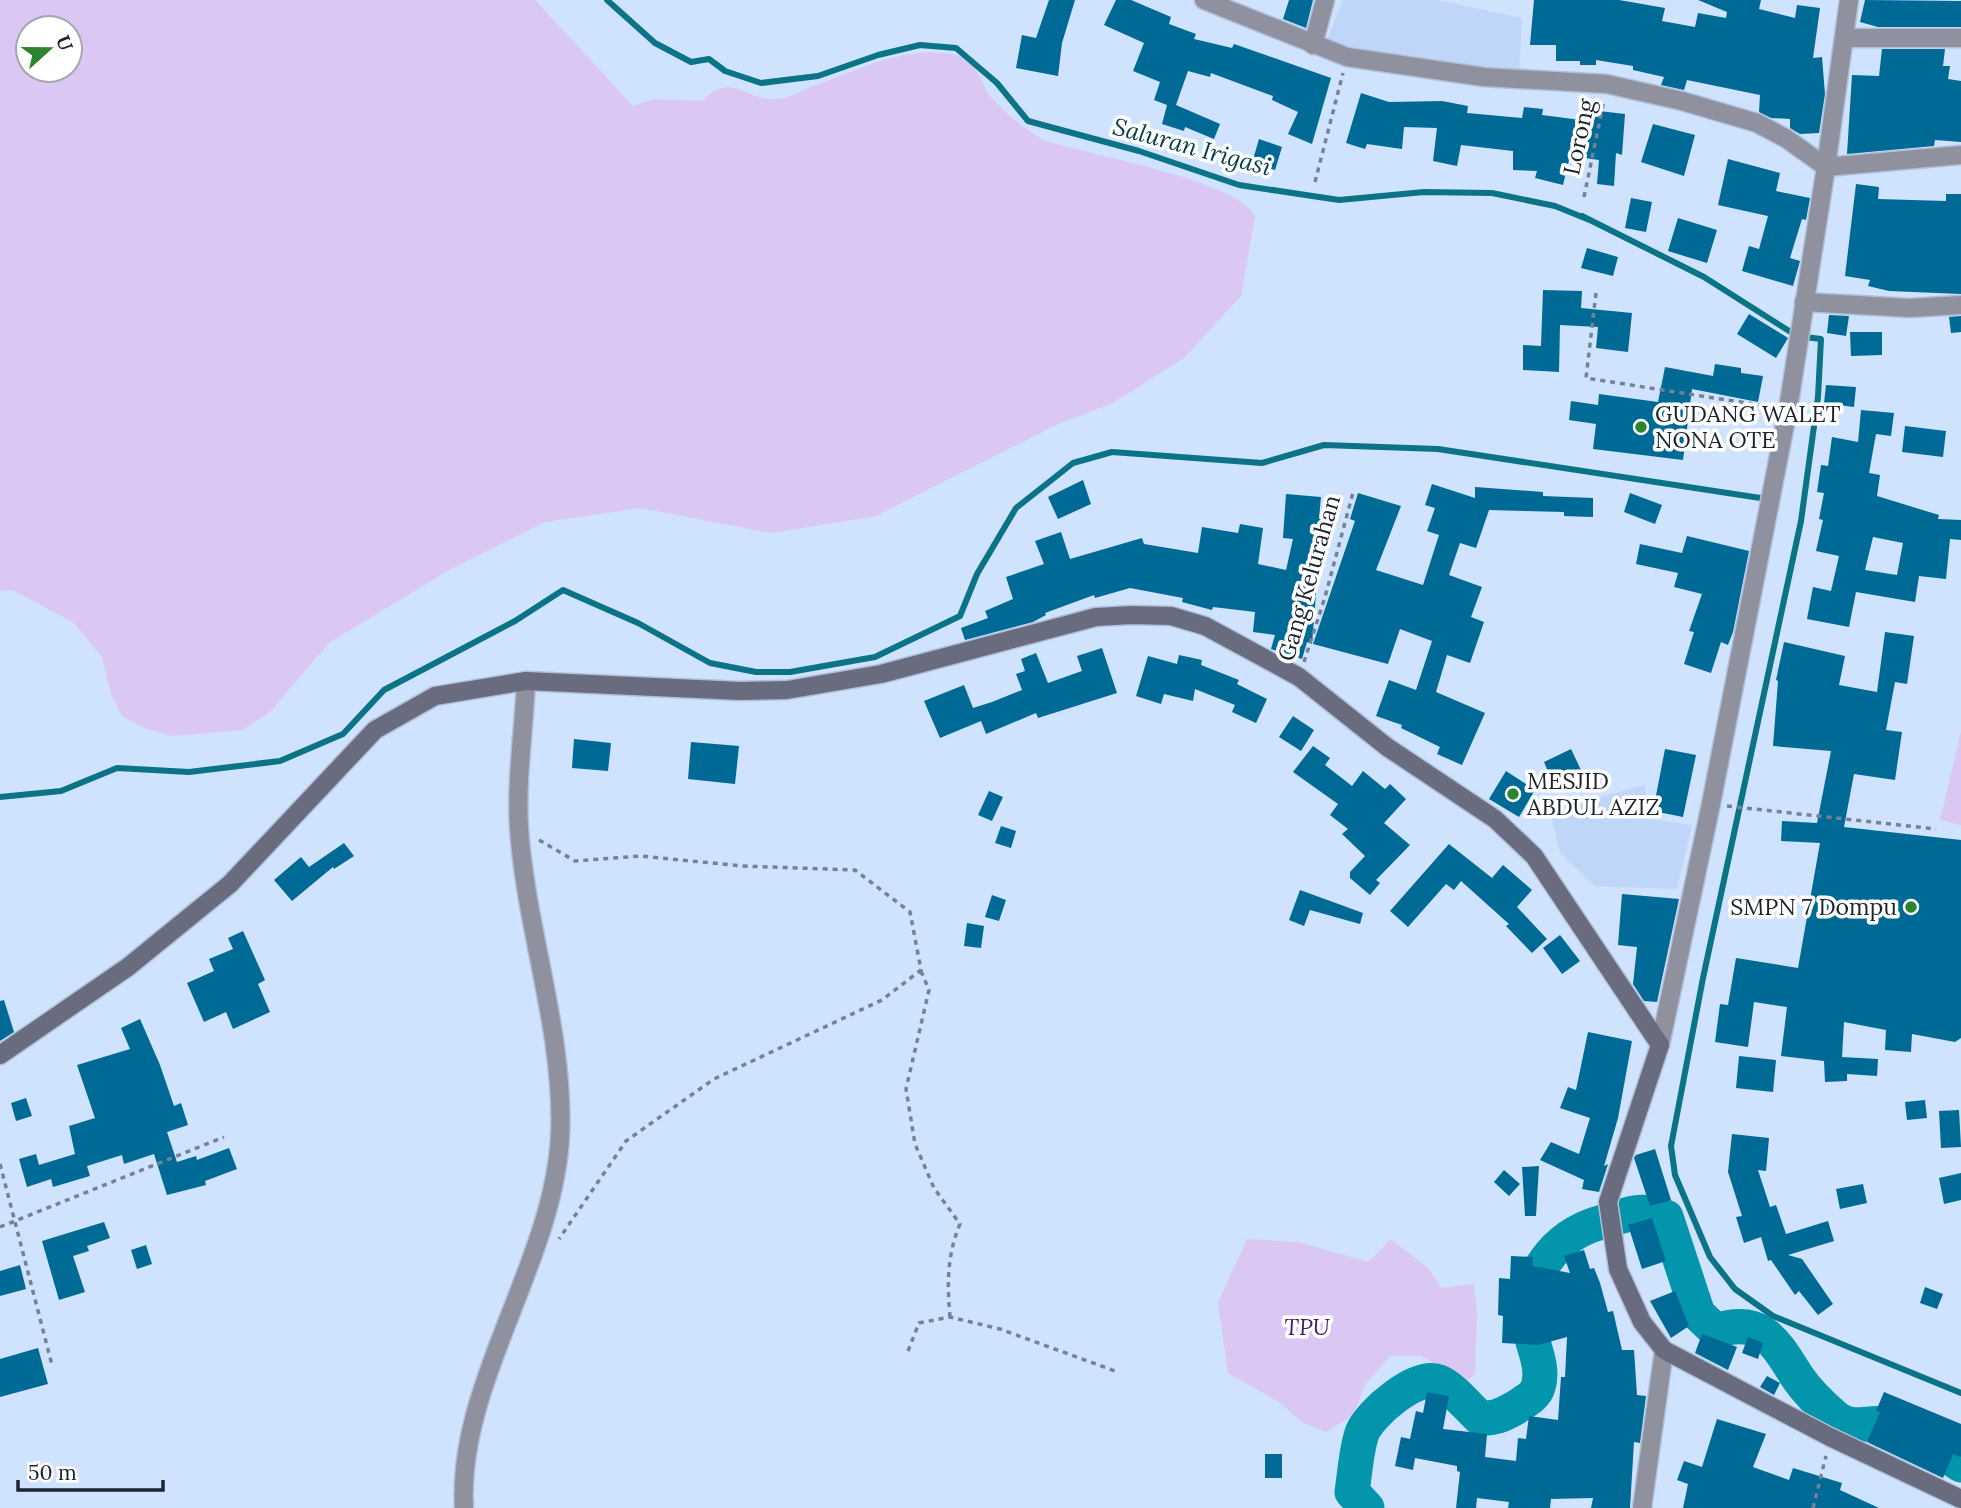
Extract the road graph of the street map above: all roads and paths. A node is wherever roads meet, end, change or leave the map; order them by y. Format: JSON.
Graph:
{"nodes":[{"id":1,"x":1204,"y":0,"type":"edge"},
{"id":2,"x":1325,"y":0,"type":"edge"},
{"id":3,"x":1849,"y":0,"type":"edge"},
{"id":4,"x":1845,"y":38,"type":"junction"},
{"id":5,"x":1961,"y":38,"type":"edge"},
{"id":6,"x":1313,"y":45,"type":"junction"},
{"id":7,"x":1347,"y":57,"type":"junction"},
{"id":8,"x":1607,"y":84,"type":"junction"},
{"id":9,"x":1961,"y":155,"type":"edge"},
{"id":10,"x":1826,"y":167,"type":"junction"},
{"id":11,"x":1315,"y":181,"type":"dead end"},
{"id":12,"x":1584,"y":197,"type":"dead end"},
{"id":13,"x":1596,"y":293,"type":"dead end"},
{"id":14,"x":1804,"y":302,"type":"junction"},
{"id":15,"x":1961,"y":305,"type":"edge"},
{"id":16,"x":1788,"y":409,"type":"junction"},
{"id":17,"x":1353,"y":489,"type":"dead end"},
{"id":18,"x":1299,"y":677,"type":"junction"},
{"id":19,"x":526,"y":681,"type":"junction"},
{"id":20,"x":1711,"y":804,"type":"junction"},
{"id":21,"x":519,"y":828,"type":"junction"},
{"id":22,"x":1936,"y":830,"type":"dead end"},
{"id":23,"x":921,"y":970,"type":"junction"},
{"id":24,"x":1660,"y":1045,"type":"junction"},
{"id":25,"x":0,"y":1055,"type":"edge"},
{"id":26,"x":225,"y":1137,"type":"dead end"},
{"id":27,"x":0,"y":1164,"type":"edge"},
{"id":28,"x":13,"y":1223,"type":"junction"},
{"id":29,"x":0,"y":1227,"type":"edge"},
{"id":30,"x":557,"y":1243,"type":"dead end"},
{"id":31,"x":950,"y":1317,"type":"junction"},
{"id":32,"x":1664,"y":1350,"type":"junction"},
{"id":33,"x":908,"y":1351,"type":"dead end"},
{"id":34,"x":52,"y":1365,"type":"dead end"},
{"id":35,"x":1115,"y":1371,"type":"dead end"},
{"id":36,"x":1830,"y":1437,"type":"junction"},
{"id":37,"x":1961,"y":1499,"type":"edge"},
{"id":38,"x":464,"y":1508,"type":"edge"},
{"id":39,"x":1642,"y":1508,"type":"edge"},
{"id":40,"x":1813,"y":1508,"type":"edge"}],
"edges":[{"from":1,"to":6,"type":"street"},
{"from":2,"to":6,"type":"street"},
{"from":3,"to":4,"type":"street"},
{"from":4,"to":5,"type":"street"},
{"from":4,"to":10,"type":"street"},
{"from":6,"to":7,"type":"street"},
{"from":7,"to":8,"type":"street"},
{"from":7,"to":11,"type":"path"},
{"from":8,"to":10,"type":"street"},
{"from":8,"to":12,"type":"path","name":"Lorong"},
{"from":9,"to":10,"type":"street"},
{"from":10,"to":14,"type":"street"},
{"from":13,"to":16,"type":"path"},
{"from":14,"to":15,"type":"street"},
{"from":14,"to":16,"type":"street"},
{"from":16,"to":20,"type":"street"},
{"from":17,"to":18,"type":"path","name":"Gang Kelurahan"},
{"from":18,"to":19,"type":"main road"},
{"from":18,"to":24,"type":"main road"},
{"from":19,"to":21,"type":"street"},
{"from":19,"to":25,"type":"main road"},
{"from":20,"to":22,"type":"path"},
{"from":20,"to":24,"type":"street"},
{"from":21,"to":23,"type":"path"},
{"from":21,"to":38,"type":"street"},
{"from":23,"to":30,"type":"path"},
{"from":23,"to":31,"type":"path"},
{"from":24,"to":32,"type":"main road"},
{"from":26,"to":28,"type":"path"},
{"from":27,"to":28,"type":"path"},
{"from":28,"to":29,"type":"path"},
{"from":28,"to":34,"type":"path"},
{"from":31,"to":33,"type":"path"},
{"from":31,"to":35,"type":"path"},
{"from":32,"to":36,"type":"main road"},
{"from":32,"to":39,"type":"street"},
{"from":36,"to":37,"type":"main road"},
{"from":36,"to":40,"type":"path"}]}
